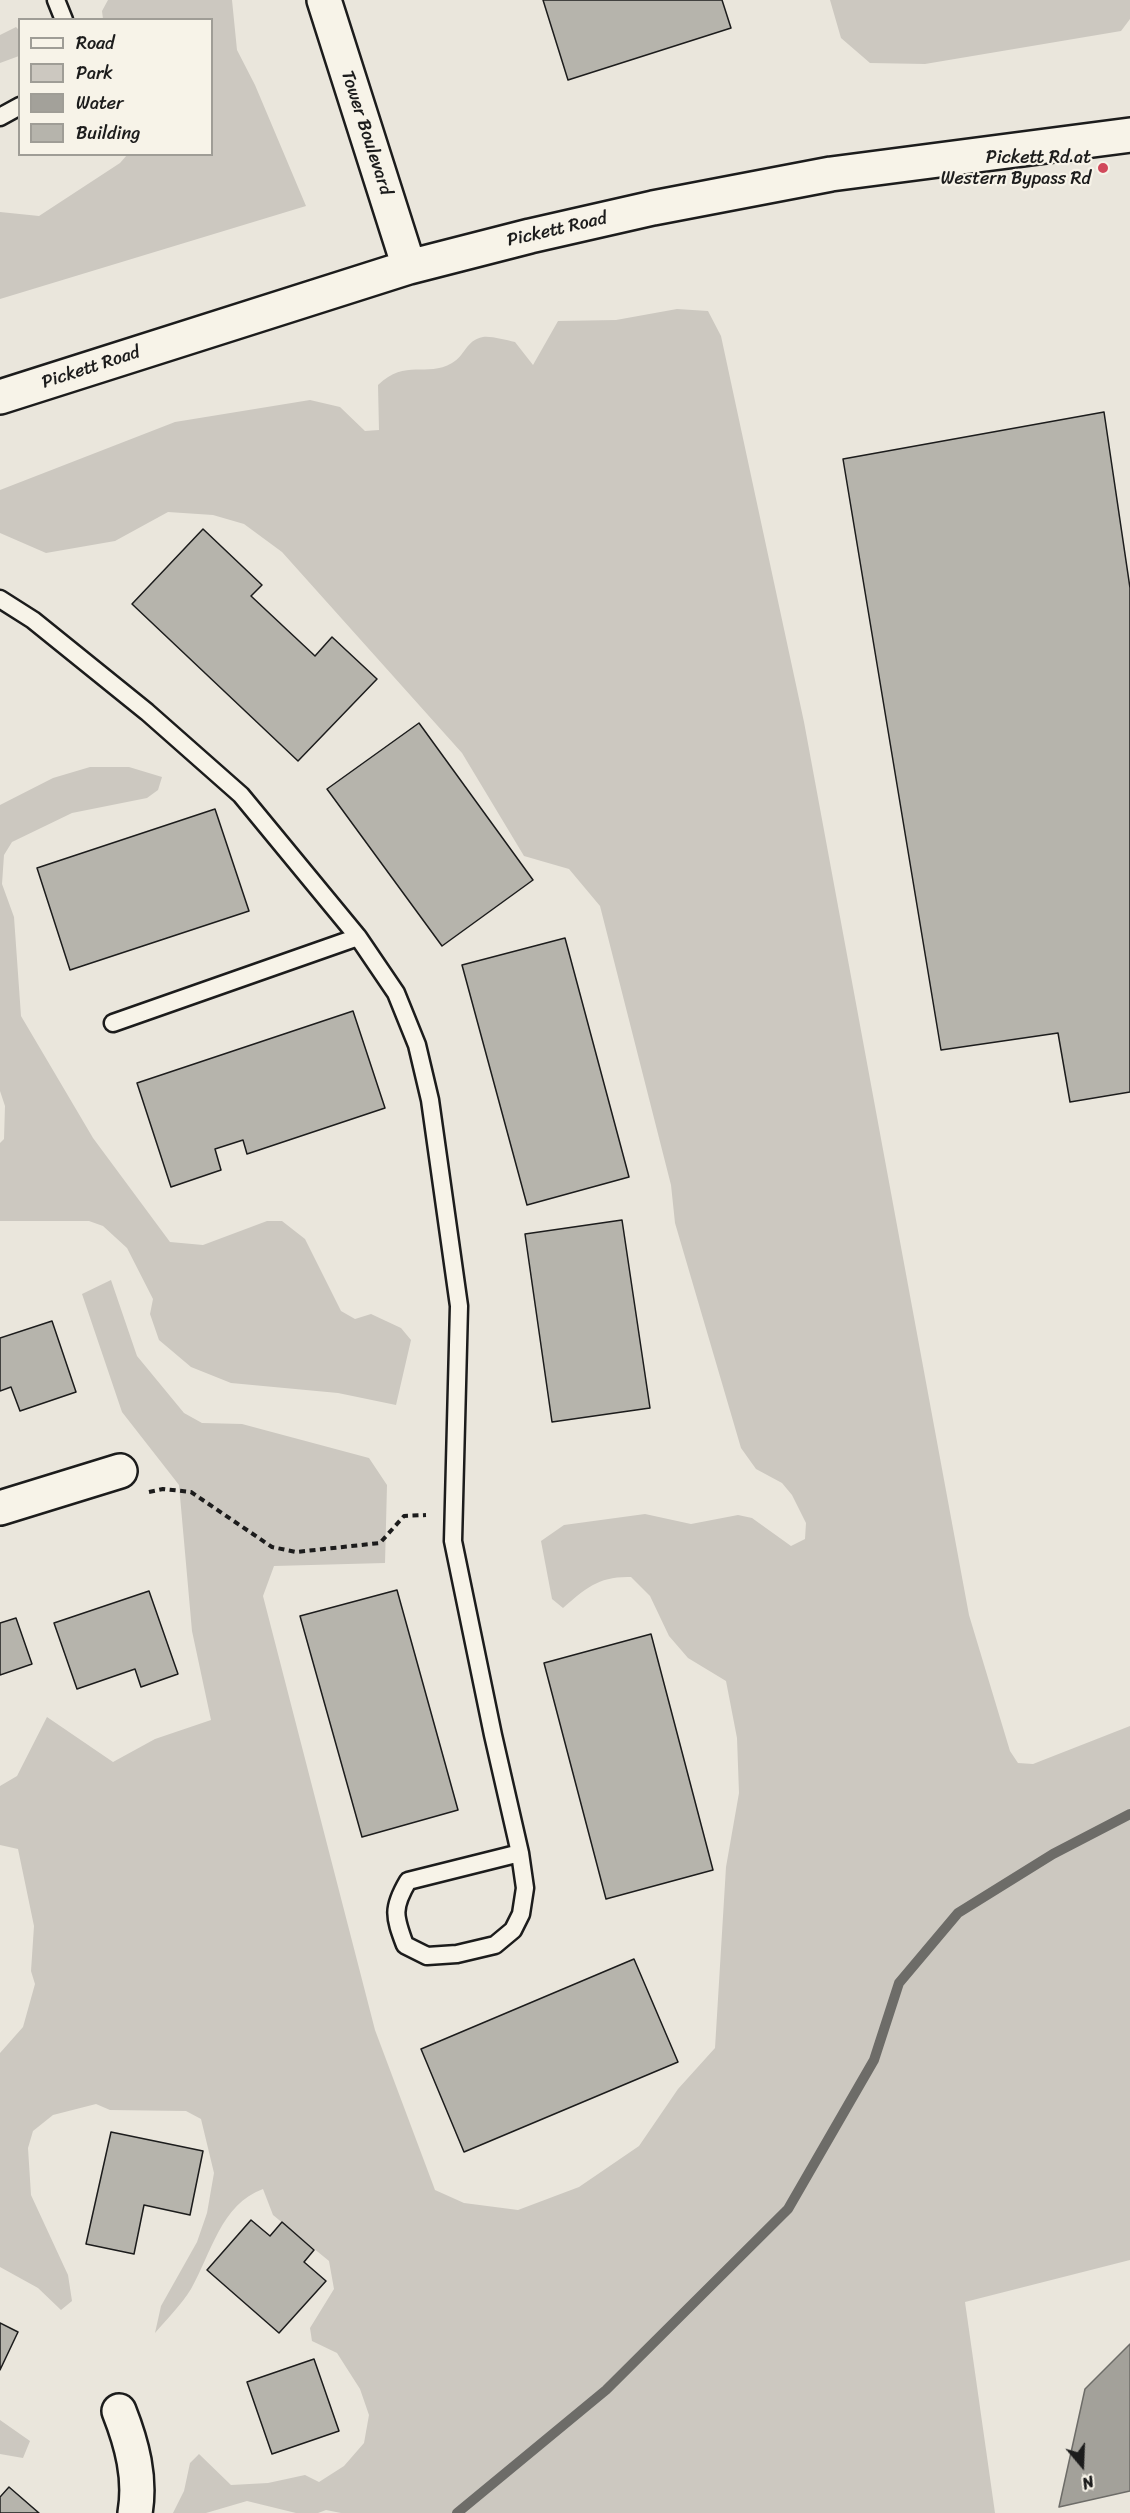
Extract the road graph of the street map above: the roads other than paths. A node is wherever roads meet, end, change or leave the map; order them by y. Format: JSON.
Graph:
{"nodes":[{"id":1,"x":56,"y":0,"type":"edge"},
{"id":2,"x":324,"y":0,"type":"edge"},
{"id":3,"x":63,"y":18,"type":"edge"},
{"id":4,"x":18,"y":107,"type":"edge"},
{"id":5,"x":0,"y":117,"type":"edge"},
{"id":6,"x":1130,"y":135,"type":"edge"},
{"id":7,"x":409,"y":267,"type":"junction"},
{"id":8,"x":0,"y":397,"type":"edge"},
{"id":9,"x":0,"y":599,"type":"edge"},
{"id":10,"x":358,"y":937,"type":"junction"},
{"id":11,"x":114,"y":1023,"type":"dead end"},
{"id":12,"x":129,"y":1483,"type":"road end"},
{"id":13,"x":0,"y":1508,"type":"edge"},
{"id":14,"x":520,"y":1853,"type":"junction"},
{"id":15,"x":119,"y":2411,"type":"dead end"},
{"id":16,"x":135,"y":2513,"type":"edge"}],
"edges":[{"from":1,"to":3,"type":"lane"},
{"from":2,"to":7,"type":"street","name":"Tower Boulevard"},
{"from":4,"to":5,"type":"lane"},
{"from":6,"to":7,"type":"street","name":"Pickett Road"},
{"from":7,"to":8,"type":"street","name":"Pickett Road"},
{"from":9,"to":10,"type":"lane"},
{"from":10,"to":11,"type":"lane"},
{"from":10,"to":14,"type":"lane"},
{"from":12,"to":13,"type":"street"},
{"from":14,"to":14,"type":"lane"},
{"from":15,"to":16,"type":"street"}]}
